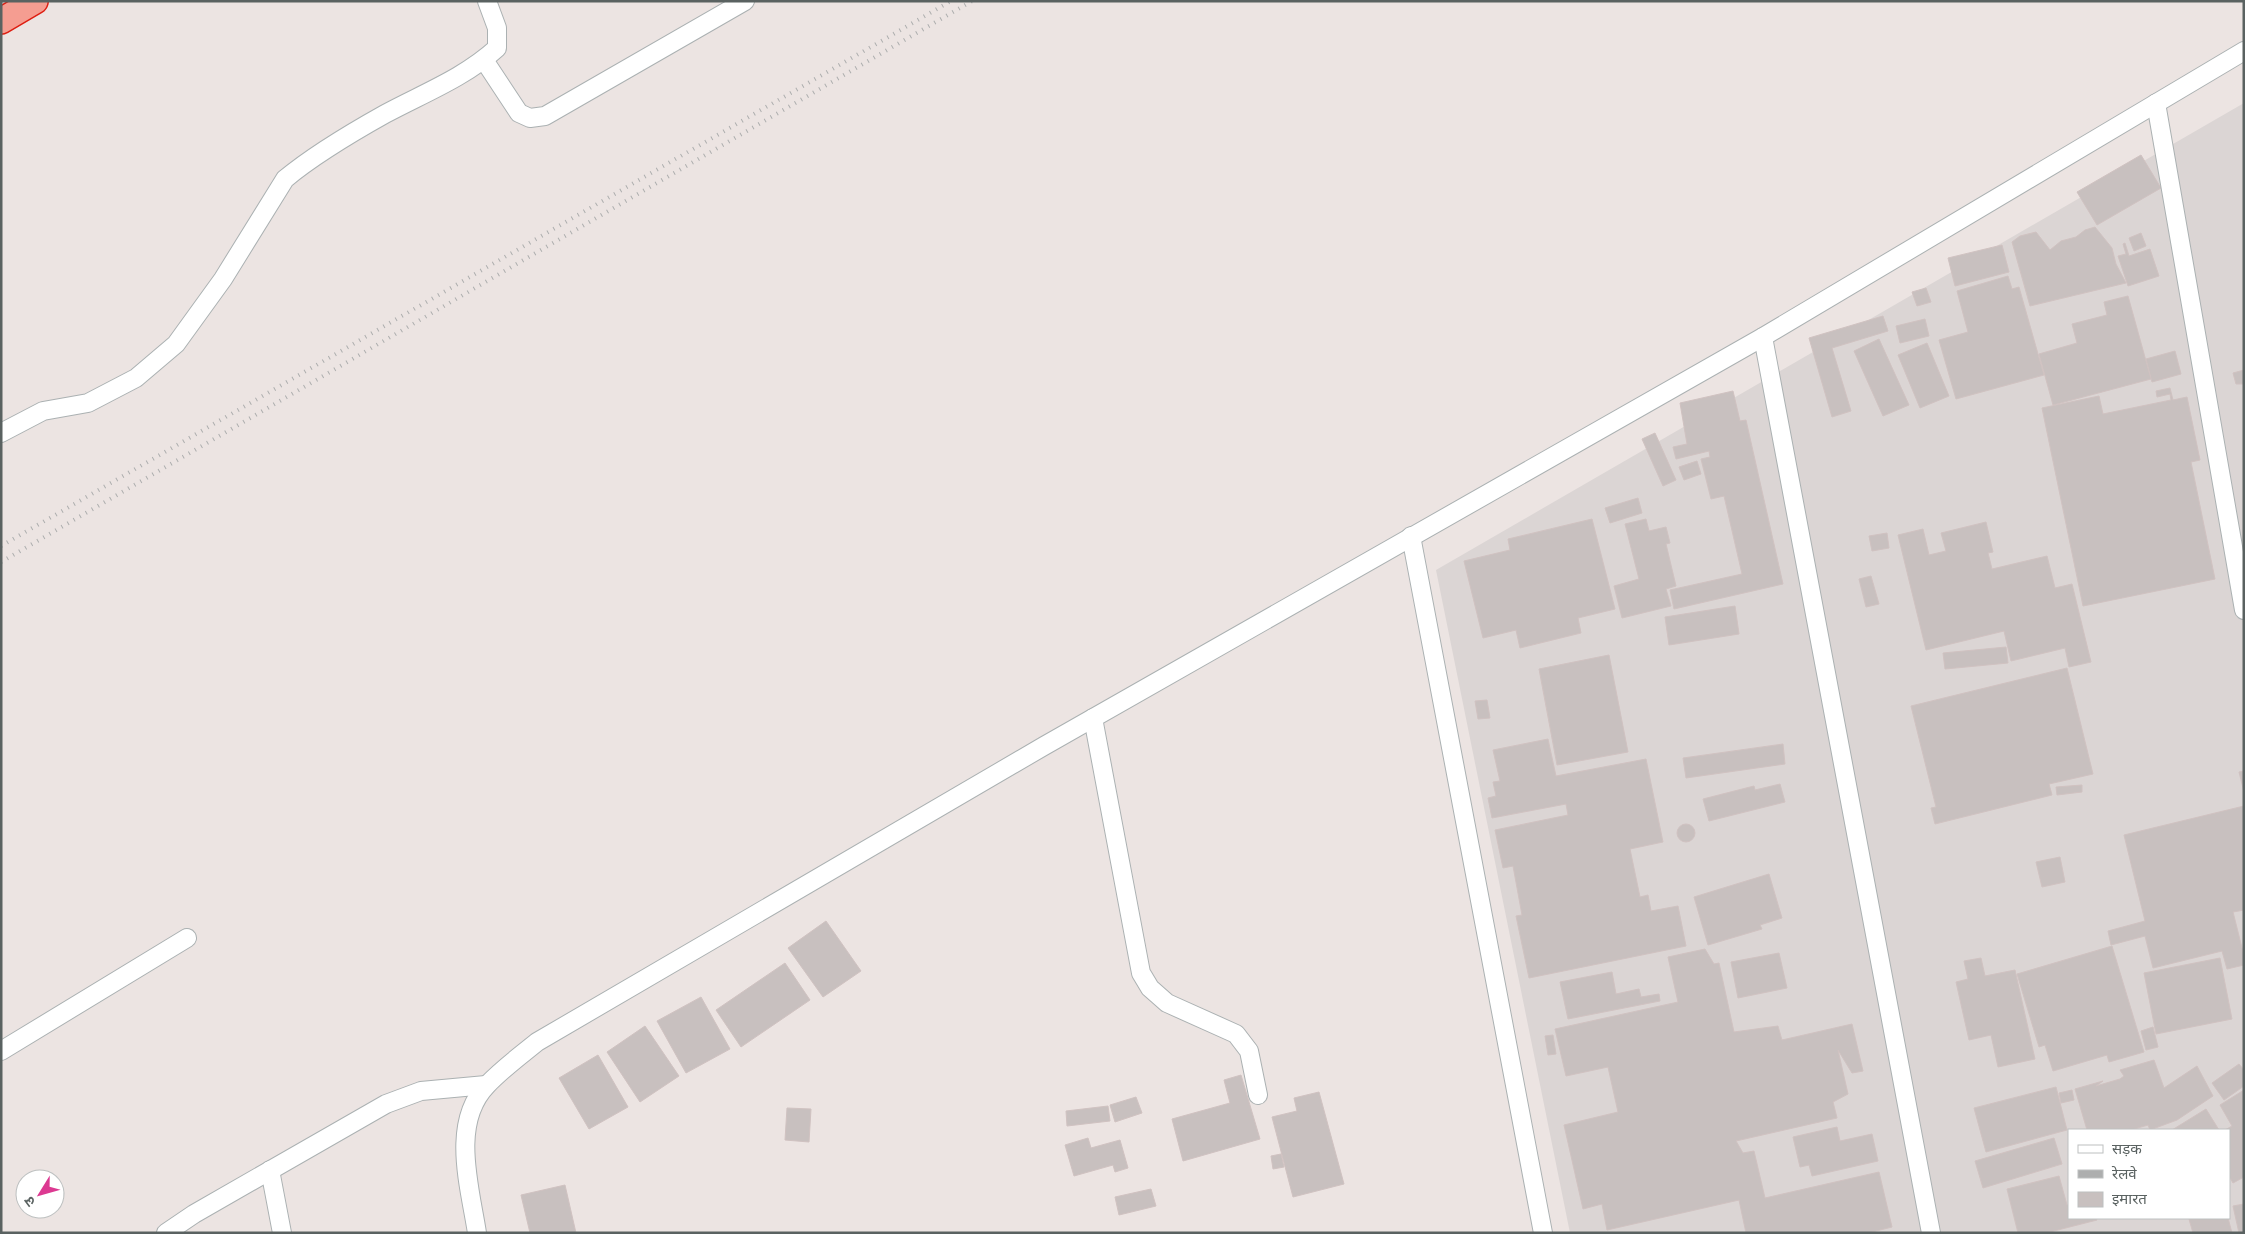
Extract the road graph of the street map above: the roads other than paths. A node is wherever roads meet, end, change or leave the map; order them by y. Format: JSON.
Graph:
{"nodes":[{"id":1,"x":35,"y":1,"type":"edge"},
{"id":2,"x":488,"y":1,"type":"edge"},
{"id":3,"x":745,"y":1,"type":"edge"},
{"id":4,"x":1,"y":21,"type":"edge"},
{"id":5,"x":2244,"y":51,"type":"edge"},
{"id":6,"x":484,"y":60,"type":"junction"},
{"id":7,"x":2156,"y":103,"type":"junction"},
{"id":8,"x":1763,"y":337,"type":"junction"},
{"id":9,"x":1,"y":433,"type":"edge"},
{"id":10,"x":1411,"y":536,"type":"junction"},
{"id":11,"x":2244,"y":610,"type":"edge"},
{"id":12,"x":1093,"y":718,"type":"junction"},
{"id":13,"x":187,"y":938,"type":"dead end"},
{"id":14,"x":1,"y":1051,"type":"edge"},
{"id":15,"x":486,"y":1085,"type":"junction"},
{"id":16,"x":1258,"y":1095,"type":"dead end"},
{"id":17,"x":270,"y":1170,"type":"junction"},
{"id":18,"x":166,"y":1233,"type":"edge"},
{"id":19,"x":282,"y":1233,"type":"edge"},
{"id":20,"x":477,"y":1233,"type":"edge"},
{"id":21,"x":1543,"y":1233,"type":"edge"},
{"id":22,"x":1931,"y":1233,"type":"edge"}],
"edges":[{"from":1,"to":4,"type":"highway"},
{"from":2,"to":6,"type":"street"},
{"from":3,"to":6,"type":"street"},
{"from":5,"to":7,"type":"street"},
{"from":6,"to":9,"type":"street"},
{"from":7,"to":8,"type":"street"},
{"from":7,"to":11,"type":"street"},
{"from":8,"to":10,"type":"street"},
{"from":8,"to":22,"type":"street"},
{"from":10,"to":12,"type":"street"},
{"from":10,"to":21,"type":"street"},
{"from":12,"to":15,"type":"street"},
{"from":12,"to":16,"type":"street"},
{"from":13,"to":14,"type":"street"},
{"from":15,"to":17,"type":"street"},
{"from":15,"to":20,"type":"street"},
{"from":17,"to":18,"type":"street"},
{"from":17,"to":19,"type":"street"}]}
